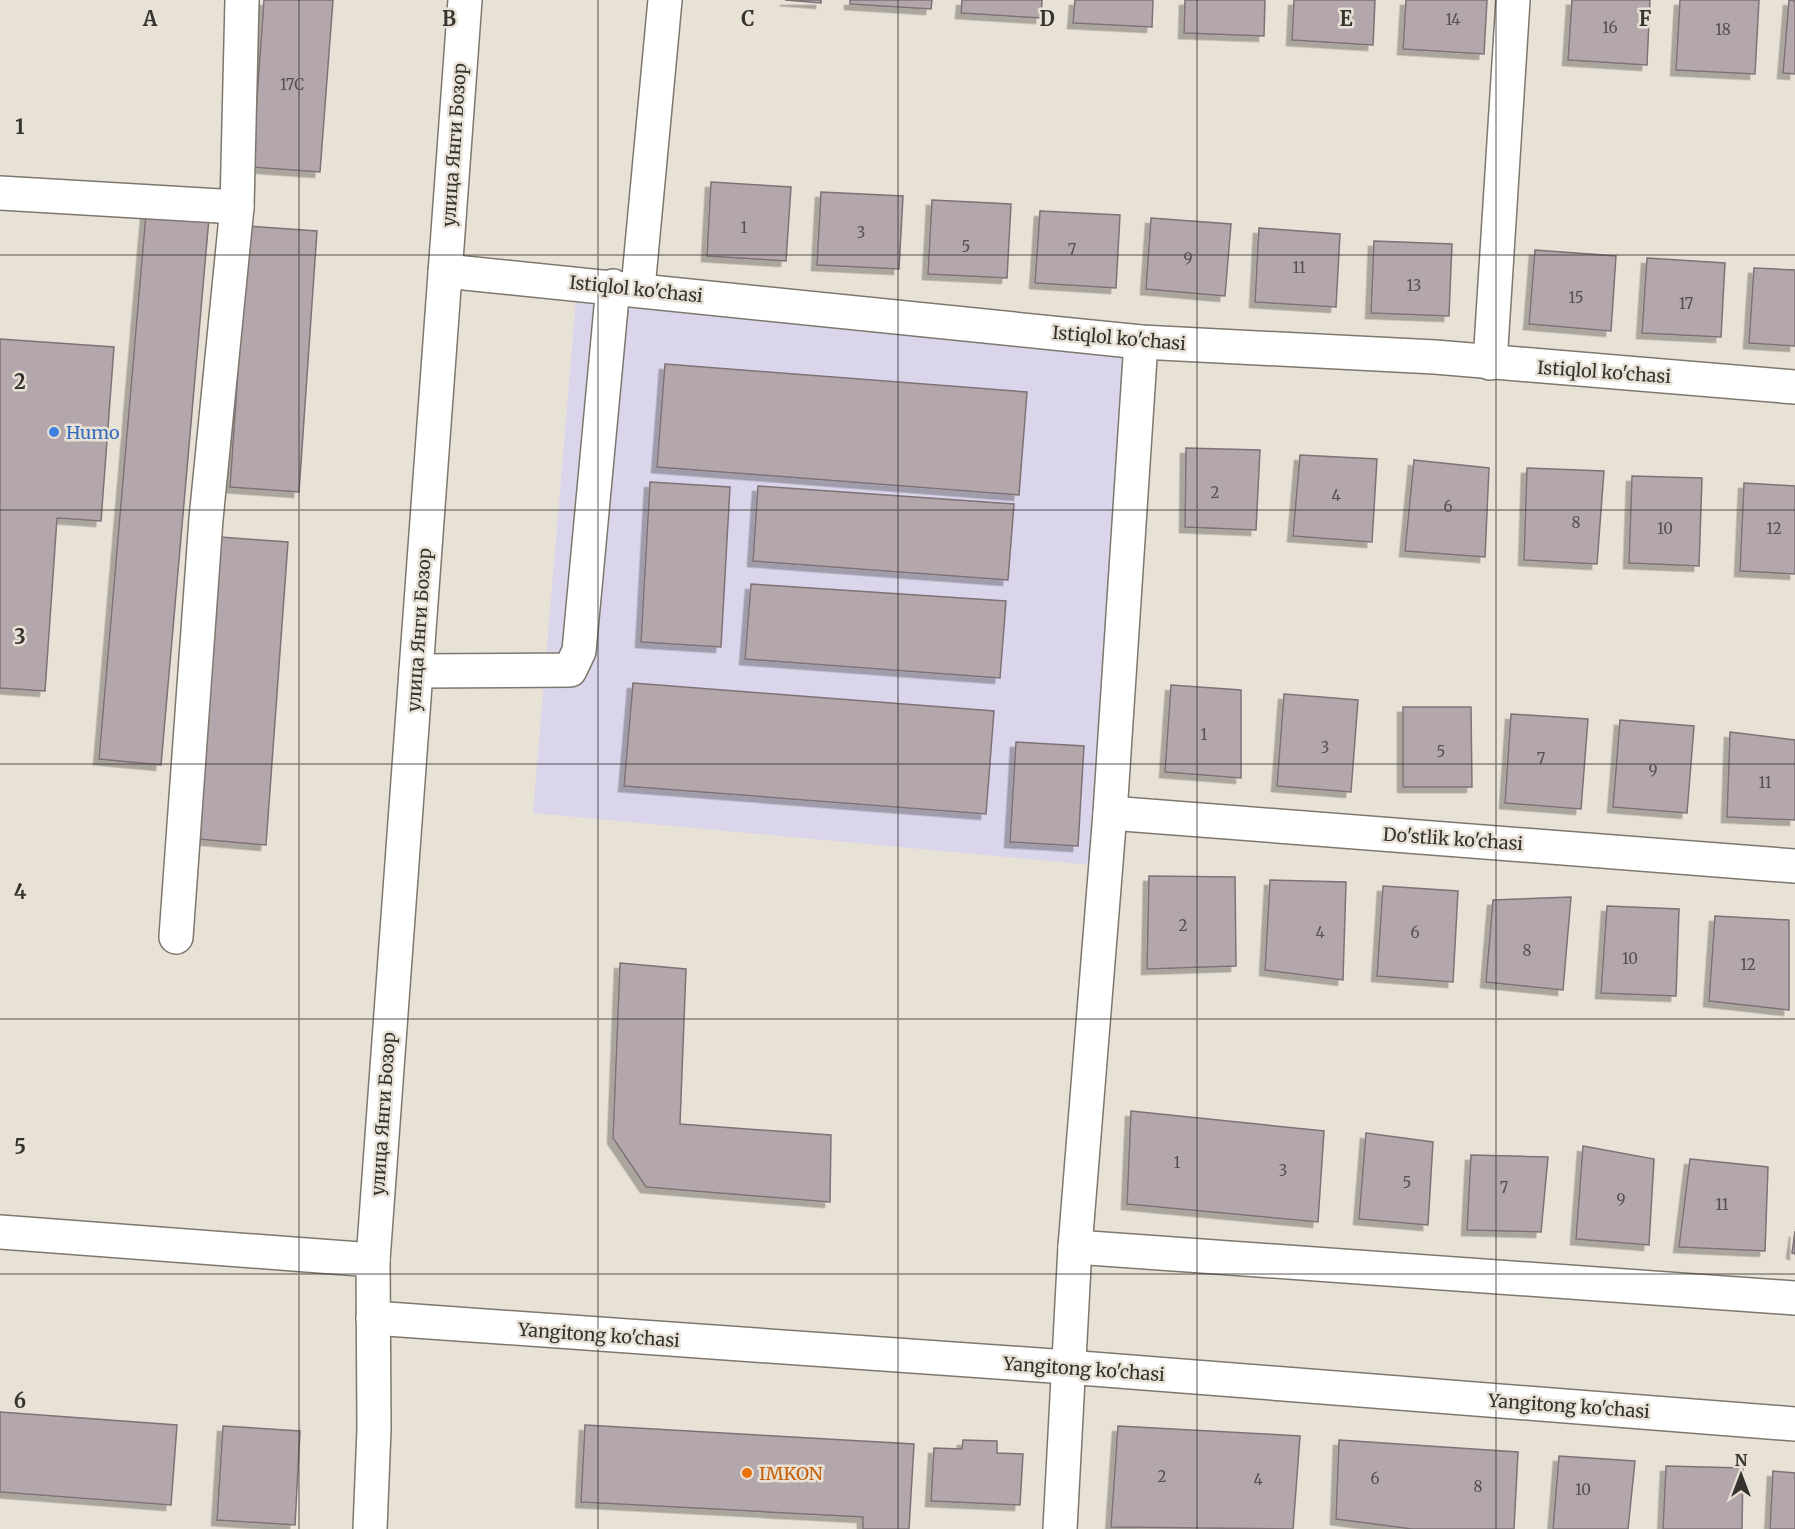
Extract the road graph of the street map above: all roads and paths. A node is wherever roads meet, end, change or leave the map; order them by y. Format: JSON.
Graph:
{"nodes":[{"id":1,"x":242,"y":0,"type":"edge"},
{"id":2,"x":465,"y":0,"type":"edge"},
{"id":3,"x":664,"y":0,"type":"edge"},
{"id":4,"x":1513,"y":0,"type":"edge"},
{"id":5,"x":0,"y":193,"type":"edge"},
{"id":6,"x":237,"y":207,"type":"junction"},
{"id":7,"x":445,"y":271,"type":"junction"},
{"id":8,"x":626,"y":287,"type":"junction"},
{"id":9,"x":1141,"y":342,"type":"junction"},
{"id":10,"x":1490,"y":363,"type":"junction"},
{"id":11,"x":1795,"y":387,"type":"edge"},
{"id":12,"x":416,"y":671,"type":"junction"},
{"id":13,"x":1110,"y":813,"type":"junction"},
{"id":14,"x":1795,"y":866,"type":"edge"},
{"id":15,"x":176,"y":937,"type":"dead end"},
{"id":16,"x":0,"y":1232,"type":"edge"},
{"id":17,"x":1075,"y":1247,"type":"junction"},
{"id":18,"x":373,"y":1260,"type":"junction"},
{"id":19,"x":1795,"y":1298,"type":"edge"},
{"id":20,"x":373,"y":1318,"type":"junction"},
{"id":21,"x":1067,"y":1367,"type":"junction"},
{"id":22,"x":1795,"y":1424,"type":"edge"},
{"id":23,"x":369,"y":1529,"type":"edge"},
{"id":24,"x":1060,"y":1529,"type":"edge"}],
"edges":[{"from":1,"to":6,"type":"street"},
{"from":2,"to":7,"type":"street","name":"улица Янги Бозор"},
{"from":3,"to":8,"type":"street"},
{"from":4,"to":10,"type":"street"},
{"from":5,"to":6,"type":"street"},
{"from":6,"to":15,"type":"street"},
{"from":7,"to":8,"type":"street","name":"Istiqlol ko'chasi"},
{"from":7,"to":12,"type":"street","name":"улица Янги Бозор"},
{"from":8,"to":9,"type":"street","name":"Istiqlol ko'chasi"},
{"from":8,"to":12,"type":"street"},
{"from":9,"to":10,"type":"street","name":"Istiqlol ko'chasi"},
{"from":9,"to":13,"type":"street"},
{"from":10,"to":11,"type":"street","name":"Istiqlol ko'chasi"},
{"from":12,"to":18,"type":"street","name":"улица Янги Бозор"},
{"from":13,"to":14,"type":"street","name":"Do'stlik ko'chasi"},
{"from":13,"to":17,"type":"street"},
{"from":16,"to":18,"type":"street"},
{"from":17,"to":19,"type":"street"},
{"from":17,"to":21,"type":"street"},
{"from":18,"to":20,"type":"street","name":"улица Янги Бозор"},
{"from":20,"to":21,"type":"street","name":"Yangitong ko'chasi"},
{"from":20,"to":23,"type":"street","name":"улица Янги Бозор"},
{"from":21,"to":22,"type":"street","name":"Yangitong ko'chasi"},
{"from":21,"to":24,"type":"street"}]}
